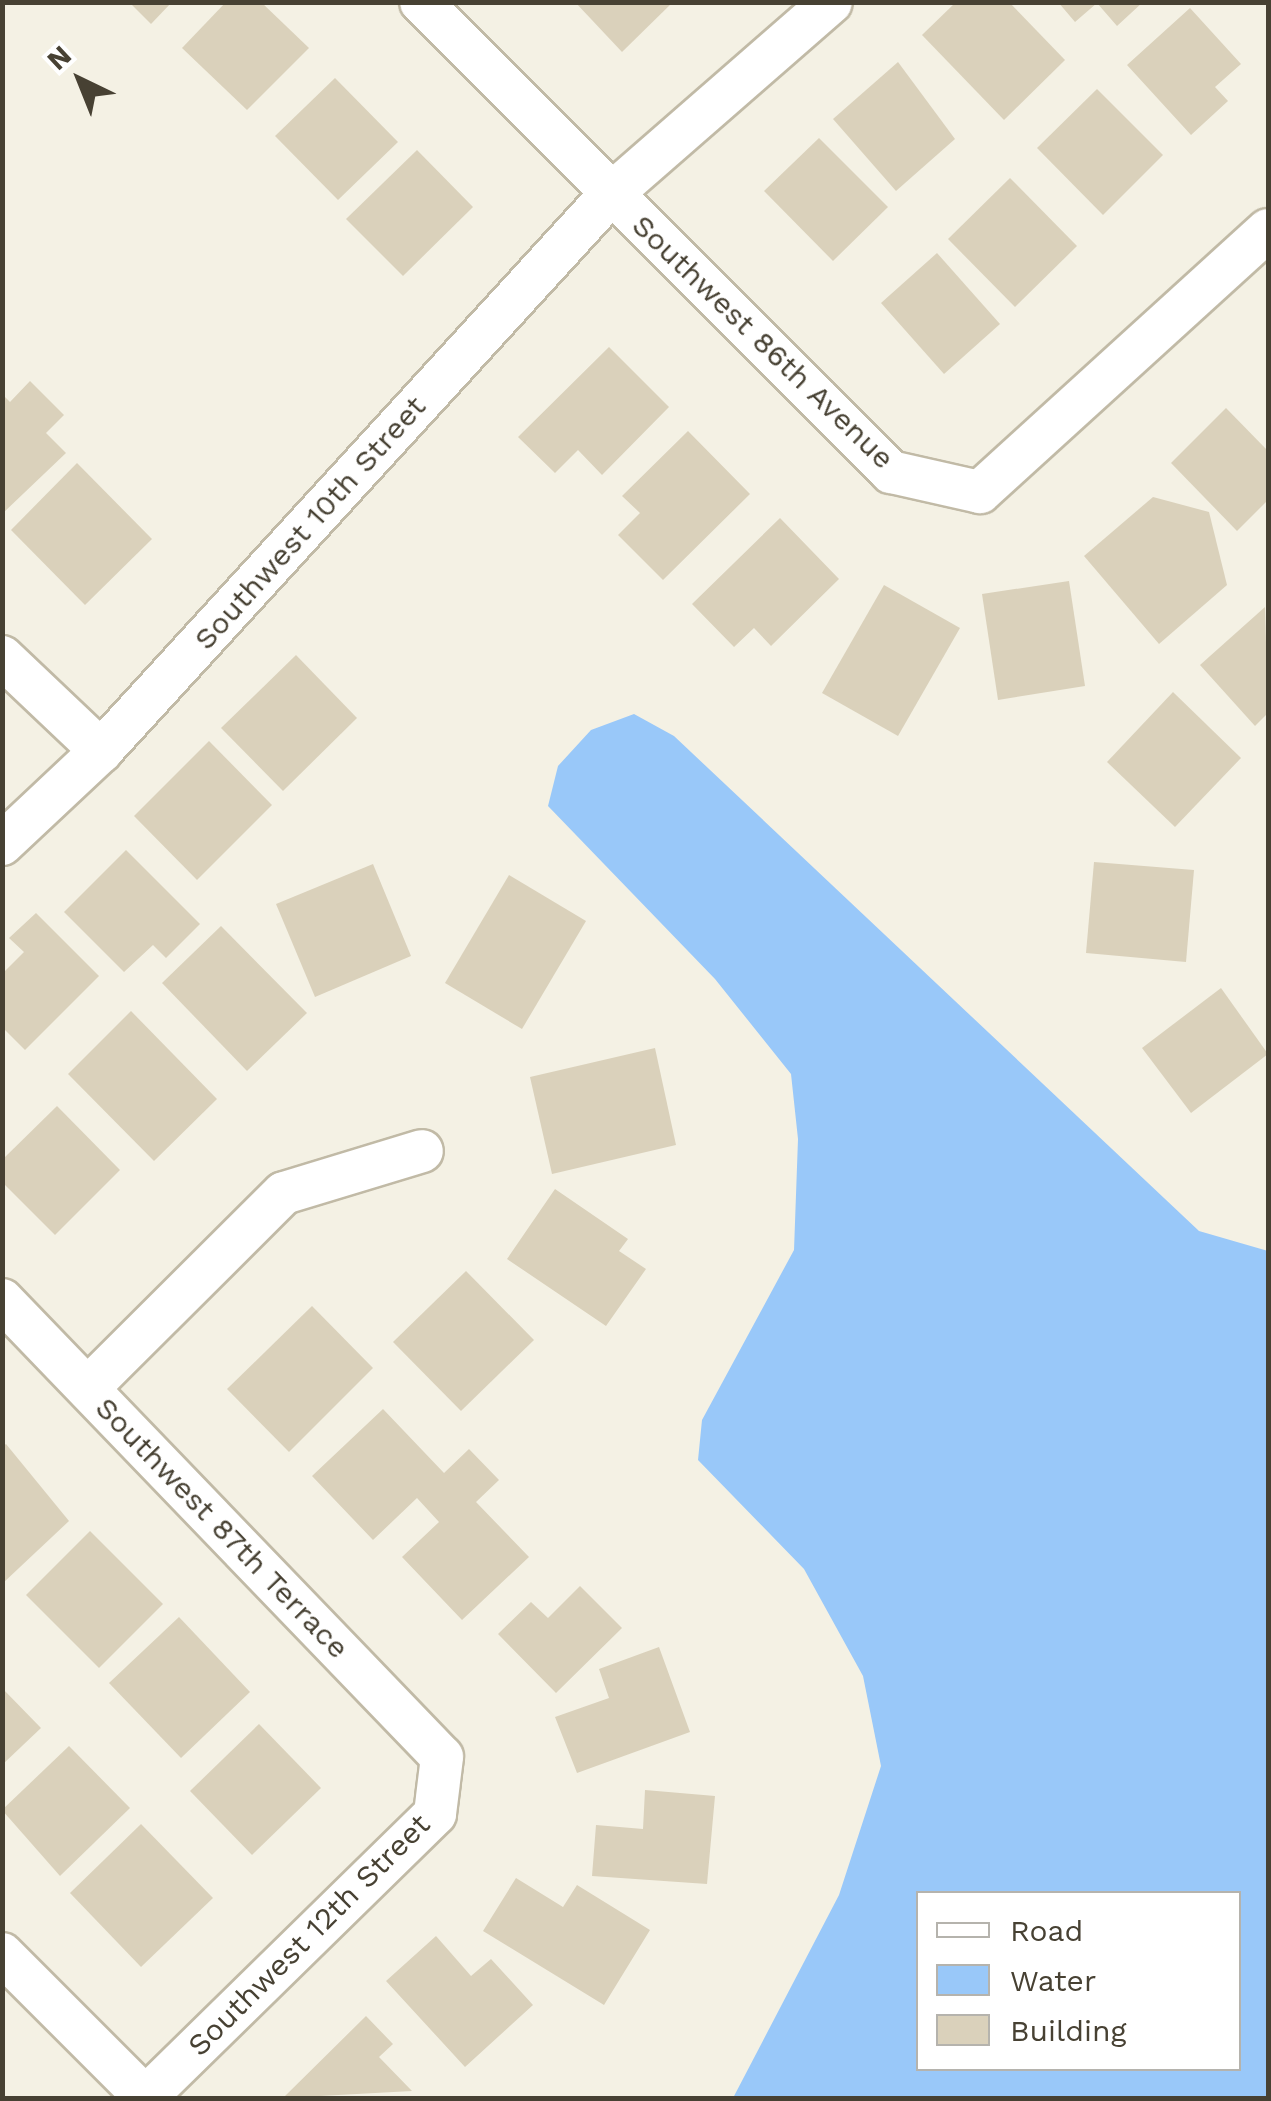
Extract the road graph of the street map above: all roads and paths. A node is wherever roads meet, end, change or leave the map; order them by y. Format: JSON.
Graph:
{"nodes":[{"id":1,"x":422,"y":2,"type":"edge"},
{"id":2,"x":830,"y":2,"type":"edge"},
{"id":3,"x":610,"y":195,"type":"junction"},
{"id":4,"x":1268,"y":230,"type":"edge"},
{"id":5,"x":2,"y":657,"type":"edge"},
{"id":6,"x":101,"y":752,"type":"junction"},
{"id":7,"x":2,"y":844,"type":"edge"},
{"id":8,"x":422,"y":1151,"type":"dead end"},
{"id":9,"x":2,"y":1300,"type":"edge"},
{"id":10,"x":88,"y":1388,"type":"junction"},
{"id":11,"x":442,"y":1757,"type":"joint"},
{"id":12,"x":2,"y":1954,"type":"edge"},
{"id":13,"x":146,"y":2098,"type":"edge"}],
"edges":[{"from":1,"to":3,"type":"street","name":"Southwest 86th Avenue"},
{"from":2,"to":3,"type":"street","name":"Southwest 10th Street"},
{"from":3,"to":4,"type":"street","name":"Southwest 86th Avenue"},
{"from":3,"to":6,"type":"street","name":"Southwest 10th Street"},
{"from":5,"to":6,"type":"street"},
{"from":6,"to":7,"type":"street","name":"Southwest 10th Street"},
{"from":8,"to":10,"type":"street"},
{"from":9,"to":10,"type":"street","name":"Southwest 87th Terrace"},
{"from":10,"to":11,"type":"street","name":"Southwest 87th Terrace"},
{"from":11,"to":13,"type":"street","name":"Southwest 12th Street"},
{"from":12,"to":13,"type":"street"}]}
